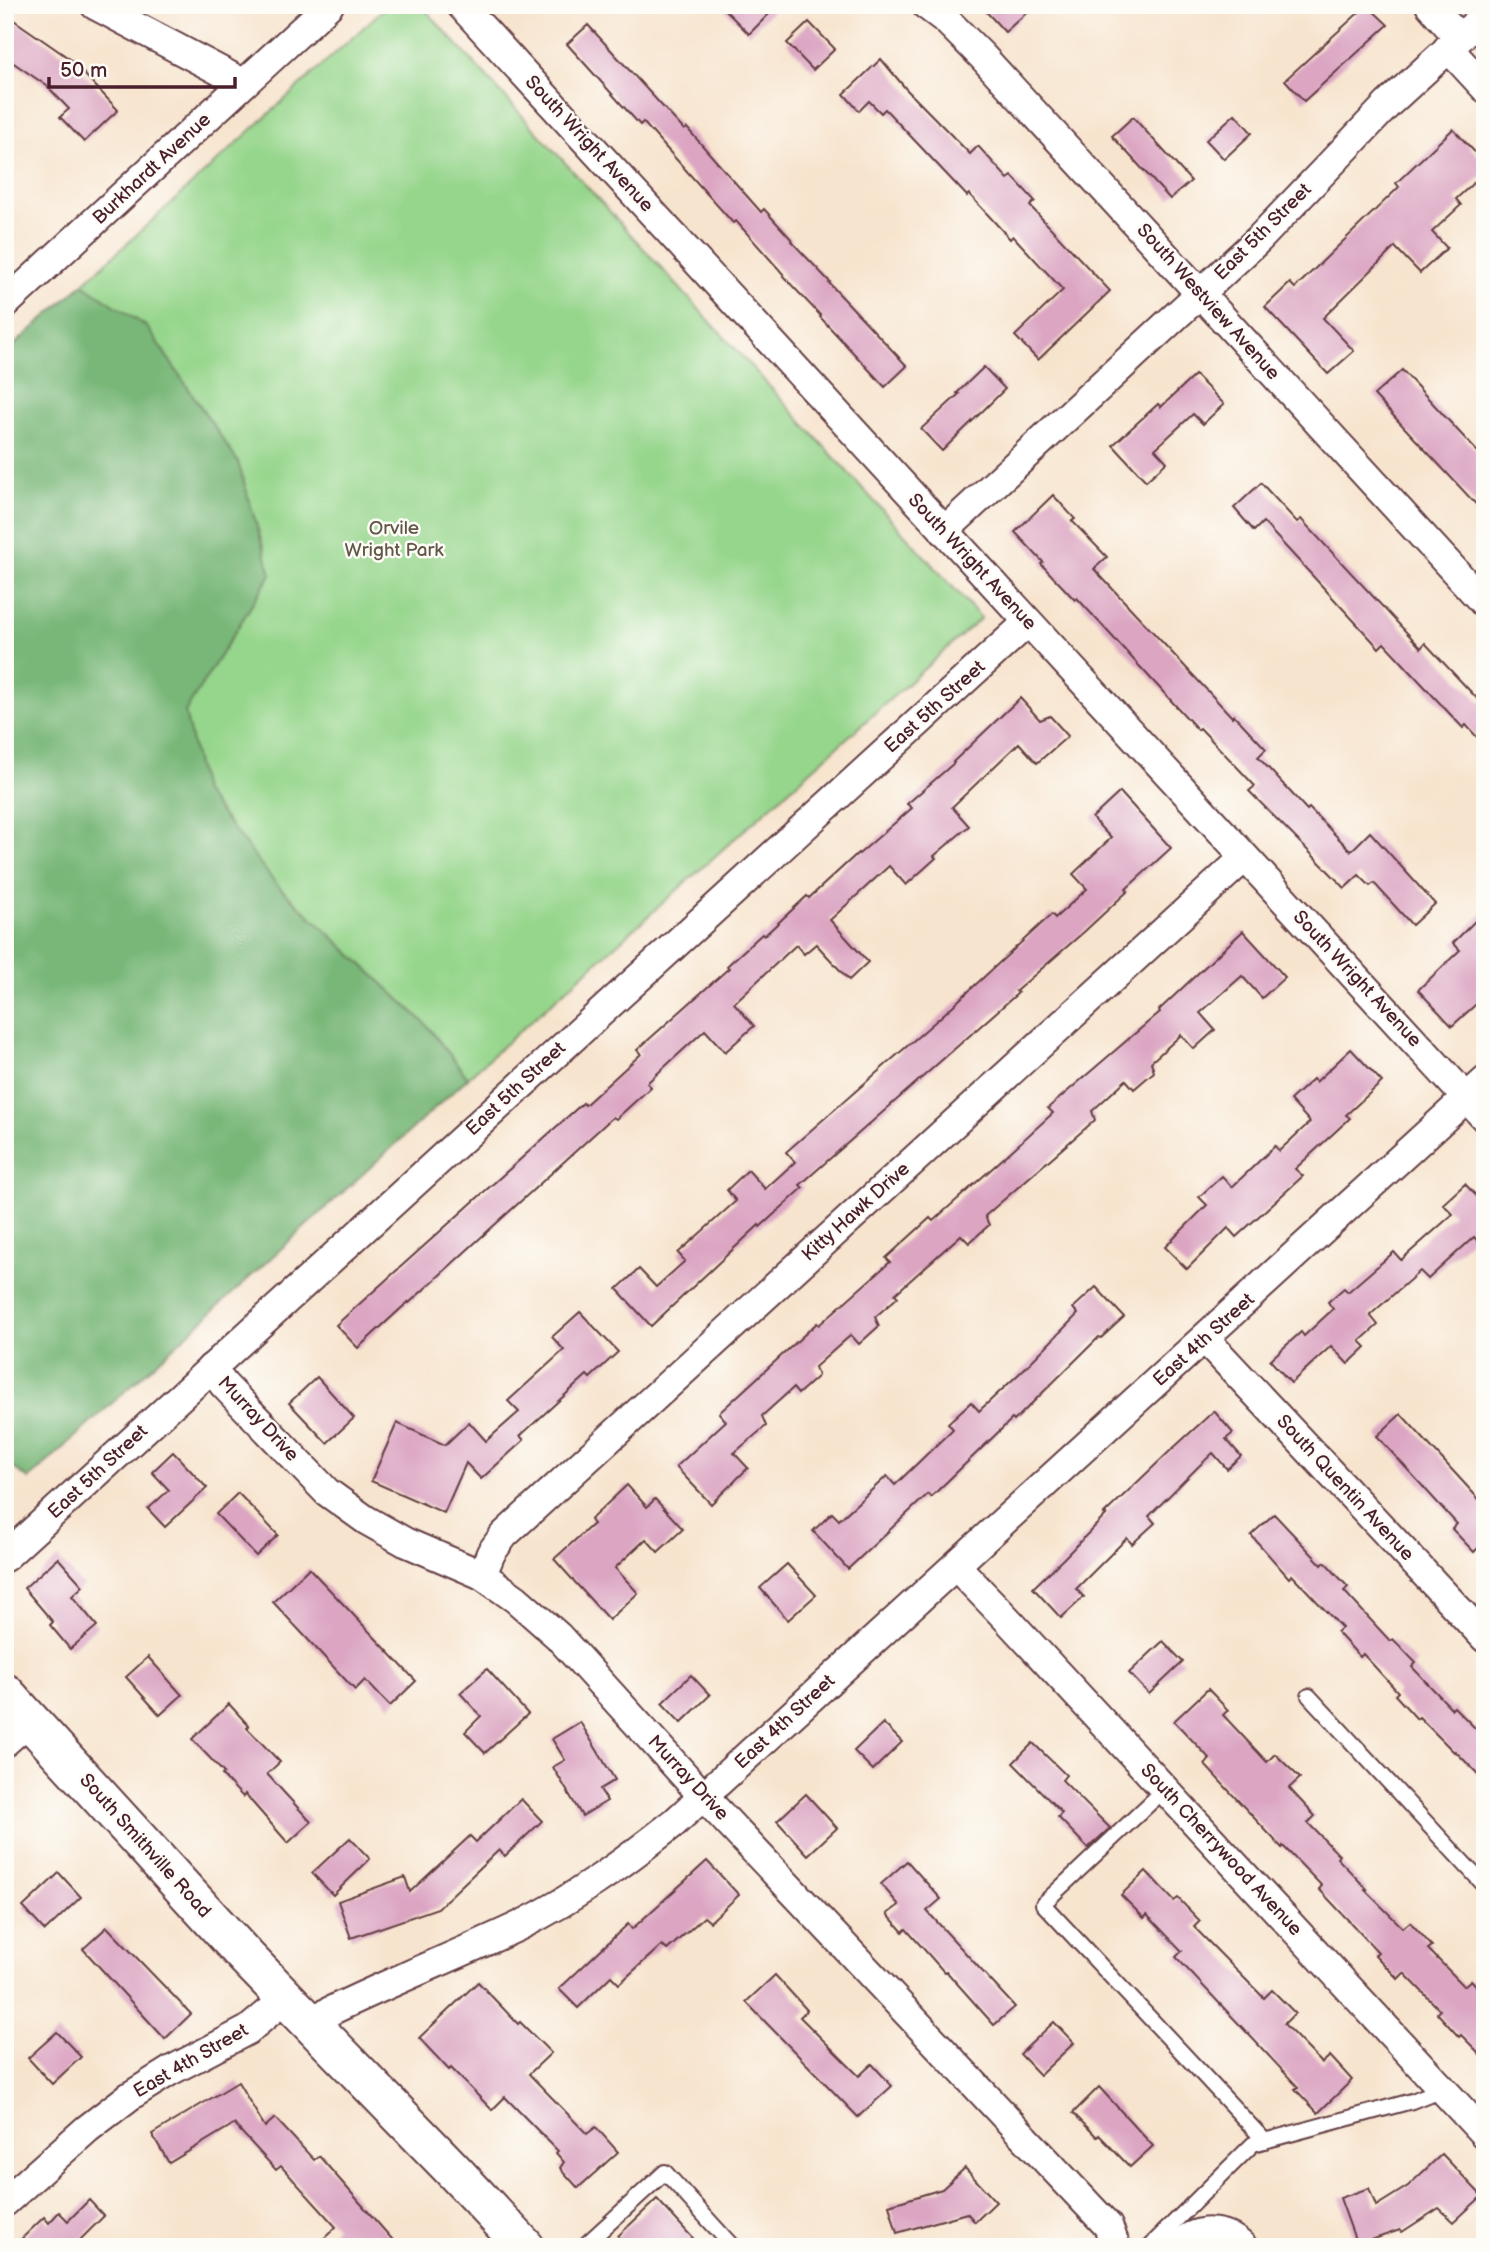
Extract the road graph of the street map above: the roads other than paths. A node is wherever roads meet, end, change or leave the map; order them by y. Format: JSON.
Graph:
{"nodes":[{"id":1,"x":95,"y":5,"type":"edge"},
{"id":2,"x":329,"y":5,"type":"edge"},
{"id":3,"x":461,"y":5,"type":"edge"},
{"id":4,"x":926,"y":5,"type":"edge"},
{"id":5,"x":1430,"y":5,"type":"edge"},
{"id":6,"x":1485,"y":15,"type":"edge"},
{"id":7,"x":1454,"y":43,"type":"junction"},
{"id":8,"x":243,"y":83,"type":"junction"},
{"id":9,"x":1485,"y":88,"type":"edge"},
{"id":10,"x":1200,"y":293,"type":"junction"},
{"id":11,"x":5,"y":304,"type":"edge"},
{"id":12,"x":944,"y":531,"type":"junction"},
{"id":13,"x":1485,"y":604,"type":"edge"},
{"id":14,"x":1028,"y":622,"type":"junction"},
{"id":15,"x":1244,"y":858,"type":"junction"},
{"id":16,"x":1479,"y":1099,"type":"edge"},
{"id":17,"x":1205,"y":1339,"type":"junction"},
{"id":18,"x":211,"y":1368,"type":"junction"},
{"id":19,"x":5,"y":1557,"type":"edge"},
{"id":20,"x":956,"y":1566,"type":"junction"},
{"id":21,"x":482,"y":1576,"type":"junction"},
{"id":22,"x":1485,"y":1638,"type":"edge"},
{"id":23,"x":1309,"y":1696,"type":"dead end"},
{"id":24,"x":13,"y":1718,"type":"edge"},
{"id":25,"x":1165,"y":1790,"type":"junction"},
{"id":26,"x":704,"y":1797,"type":"junction"},
{"id":27,"x":1485,"y":1886,"type":"edge"},
{"id":28,"x":297,"y":2010,"type":"junction"},
{"id":29,"x":1442,"y":2089,"type":"junction"},
{"id":30,"x":1481,"y":2123,"type":"edge"},
{"id":31,"x":1265,"y":2141,"type":"junction"},
{"id":32,"x":5,"y":2202,"type":"edge"},
{"id":33,"x":525,"y":2247,"type":"edge"},
{"id":34,"x":583,"y":2247,"type":"edge"},
{"id":35,"x":733,"y":2247,"type":"edge"},
{"id":36,"x":1116,"y":2247,"type":"edge"},
{"id":37,"x":1149,"y":2247,"type":"edge"},
{"id":38,"x":1177,"y":2247,"type":"edge"},
{"id":39,"x":1243,"y":2247,"type":"edge"}],
"edges":[{"from":1,"to":8,"type":"street"},
{"from":2,"to":8,"type":"street","name":"Burkhardt Avenue"},
{"from":3,"to":12,"type":"street","name":"South Wright Avenue"},
{"from":4,"to":10,"type":"street","name":"South Westview Avenue"},
{"from":5,"to":7,"type":"street"},
{"from":6,"to":7,"type":"street","name":"East 5th Street"},
{"from":7,"to":9,"type":"street"},
{"from":7,"to":10,"type":"street","name":"East 5th Street"},
{"from":8,"to":11,"type":"street","name":"Burkhardt Avenue"},
{"from":10,"to":12,"type":"street","name":"East 5th Street"},
{"from":10,"to":13,"type":"street","name":"South Westview Avenue"},
{"from":12,"to":14,"type":"street","name":"South Wright Avenue"},
{"from":14,"to":15,"type":"street","name":"South Wright Avenue"},
{"from":14,"to":18,"type":"street","name":"East 5th Street"},
{"from":15,"to":16,"type":"street","name":"South Wright Avenue"},
{"from":15,"to":21,"type":"street","name":"Kitty Hawk Drive"},
{"from":16,"to":17,"type":"street","name":"East 4th Street"},
{"from":17,"to":20,"type":"street","name":"East 4th Street"},
{"from":17,"to":22,"type":"street","name":"South Quentin Avenue"},
{"from":18,"to":19,"type":"street","name":"East 5th Street"},
{"from":18,"to":21,"type":"street","name":"Murray Drive"},
{"from":20,"to":25,"type":"street","name":"South Cherrywood Avenue"},
{"from":20,"to":26,"type":"street","name":"East 4th Street"},
{"from":21,"to":26,"type":"street","name":"Murray Drive"},
{"from":23,"to":27,"type":"lane"},
{"from":24,"to":28,"type":"main road","name":"South Smithville Road"},
{"from":25,"to":29,"type":"street","name":"South Cherrywood Avenue"},
{"from":25,"to":31,"type":"lane"},
{"from":26,"to":28,"type":"street","name":"East 4th Street"},
{"from":26,"to":36,"type":"street","name":"Murray Drive"},
{"from":28,"to":32,"type":"street","name":"East 4th Street"},
{"from":28,"to":33,"type":"main road","name":"South Smithville Road"},
{"from":29,"to":30,"type":"street","name":"South Cherrywood Avenue"},
{"from":29,"to":31,"type":"lane"},
{"from":31,"to":37,"type":"lane"},
{"from":34,"to":35,"type":"lane"},
{"from":38,"to":39,"type":"street"}]}
